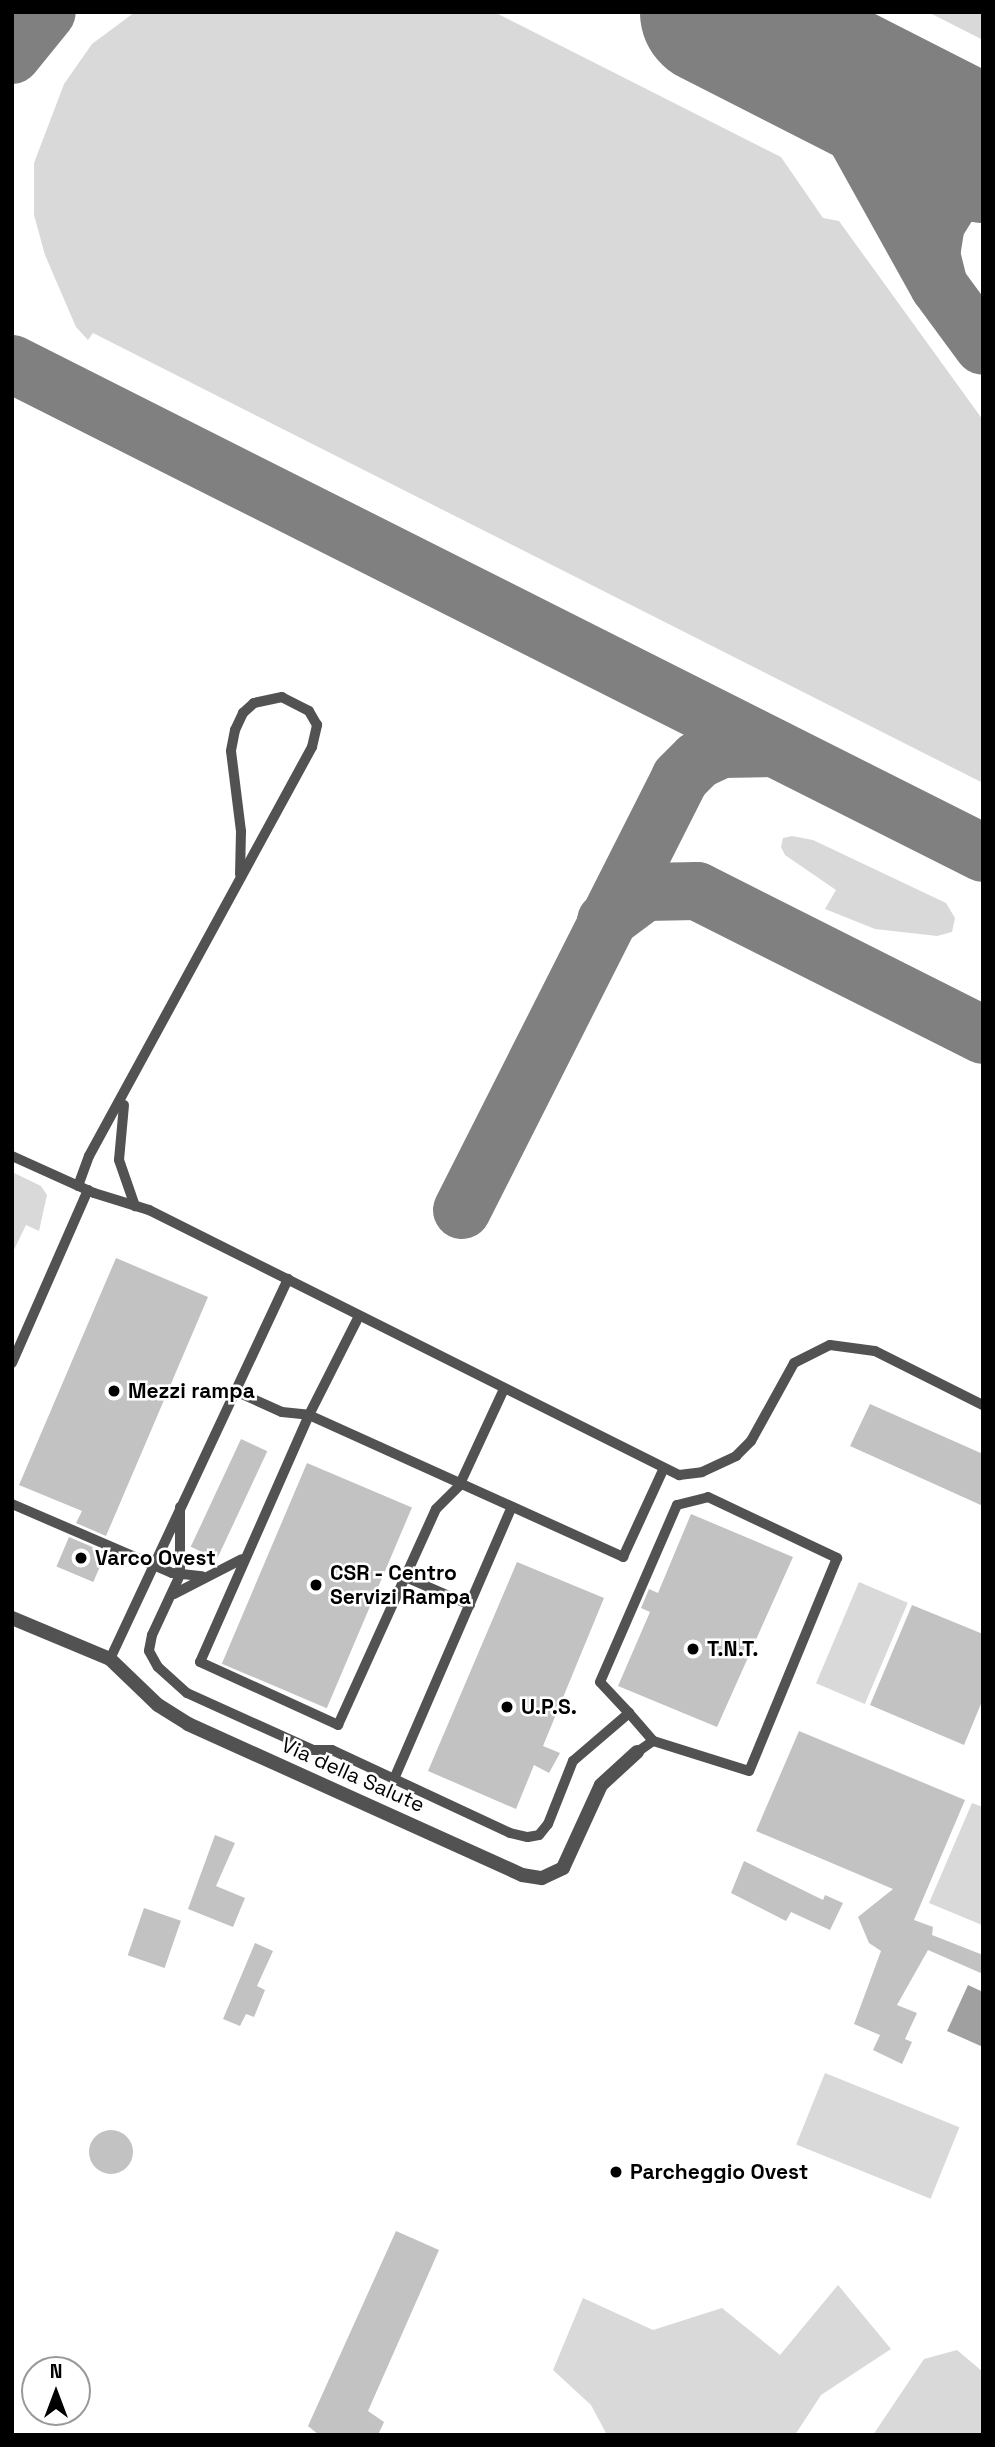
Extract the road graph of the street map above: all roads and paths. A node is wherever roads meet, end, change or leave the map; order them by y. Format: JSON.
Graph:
{"nodes":[{"id":1,"x":240,"y":874,"type":"junction"},
{"id":2,"x":132,"y":1083,"type":"junction"},
{"id":3,"x":12,"y":1156,"type":"edge"},
{"id":4,"x":83,"y":1188,"type":"junction"},
{"id":5,"x":135,"y":1206,"type":"junction"},
{"id":6,"x":288,"y":1279,"type":"junction"},
{"id":7,"x":359,"y":1315,"type":"junction"},
{"id":8,"x":12,"y":1363,"type":"edge"},
{"id":9,"x":505,"y":1389,"type":"junction"},
{"id":10,"x":235,"y":1391,"type":"junction"},
{"id":11,"x":983,"y":1405,"type":"edge"},
{"id":12,"x":309,"y":1415,"type":"junction"},
{"id":13,"x":663,"y":1469,"type":"junction"},
{"id":14,"x":459,"y":1486,"type":"junction"},
{"id":15,"x":12,"y":1504,"type":"edge"},
{"id":16,"x":180,"y":1507,"type":"junction"},
{"id":17,"x":511,"y":1509,"type":"junction"},
{"id":18,"x":245,"y":1558,"type":"junction"},
{"id":19,"x":153,"y":1565,"type":"junction"},
{"id":20,"x":180,"y":1575,"type":"junction"},
{"id":21,"x":202,"y":1576,"type":"junction"},
{"id":22,"x":403,"y":1576,"type":"junction"},
{"id":23,"x":169,"y":1598,"type":"junction"},
{"id":24,"x":470,"y":1605,"type":"junction"},
{"id":25,"x":12,"y":1618,"type":"edge"},
{"id":26,"x":110,"y":1659,"type":"junction"},
{"id":27,"x":629,"y":1713,"type":"junction"},
{"id":28,"x":653,"y":1741,"type":"junction"},
{"id":29,"x":637,"y":1752,"type":"joint"},
{"id":30,"x":394,"y":1779,"type":"junction"}],
"edges":[{"from":1,"to":1,"type":"lane"},
{"from":1,"to":2,"type":"lane"},
{"from":2,"to":4,"type":"lane"},
{"from":2,"to":5,"type":"lane"},
{"from":3,"to":4,"type":"lane"},
{"from":4,"to":5,"type":"lane"},
{"from":4,"to":8,"type":"lane"},
{"from":5,"to":6,"type":"lane"},
{"from":6,"to":7,"type":"lane"},
{"from":6,"to":10,"type":"lane"},
{"from":7,"to":9,"type":"lane"},
{"from":7,"to":12,"type":"lane"},
{"from":9,"to":13,"type":"lane"},
{"from":9,"to":14,"type":"lane"},
{"from":10,"to":12,"type":"lane"},
{"from":10,"to":16,"type":"lane"},
{"from":11,"to":13,"type":"lane"},
{"from":12,"to":14,"type":"lane"},
{"from":12,"to":18,"type":"lane"},
{"from":13,"to":17,"type":"lane"},
{"from":14,"to":17,"type":"lane"},
{"from":14,"to":22,"type":"lane"},
{"from":15,"to":19,"type":"lane"},
{"from":16,"to":19,"type":"lane"},
{"from":16,"to":20,"type":"lane"},
{"from":17,"to":24,"type":"lane"},
{"from":18,"to":21,"type":"lane"},
{"from":18,"to":22,"type":"lane"},
{"from":19,"to":20,"type":"lane"},
{"from":19,"to":26,"type":"lane"},
{"from":20,"to":21,"type":"lane"},
{"from":20,"to":23,"type":"lane"},
{"from":21,"to":23,"type":"lane"},
{"from":22,"to":24,"type":"lane"},
{"from":23,"to":30,"type":"lane"},
{"from":24,"to":30,"type":"lane"},
{"from":25,"to":26,"type":"street","name":"Via della Salute"},
{"from":26,"to":29,"type":"street","name":"Via della Salute"},
{"from":27,"to":28,"type":"lane"},
{"from":27,"to":28,"type":"lane"},
{"from":27,"to":30,"type":"lane"},
{"from":28,"to":29,"type":"lane"}]}
